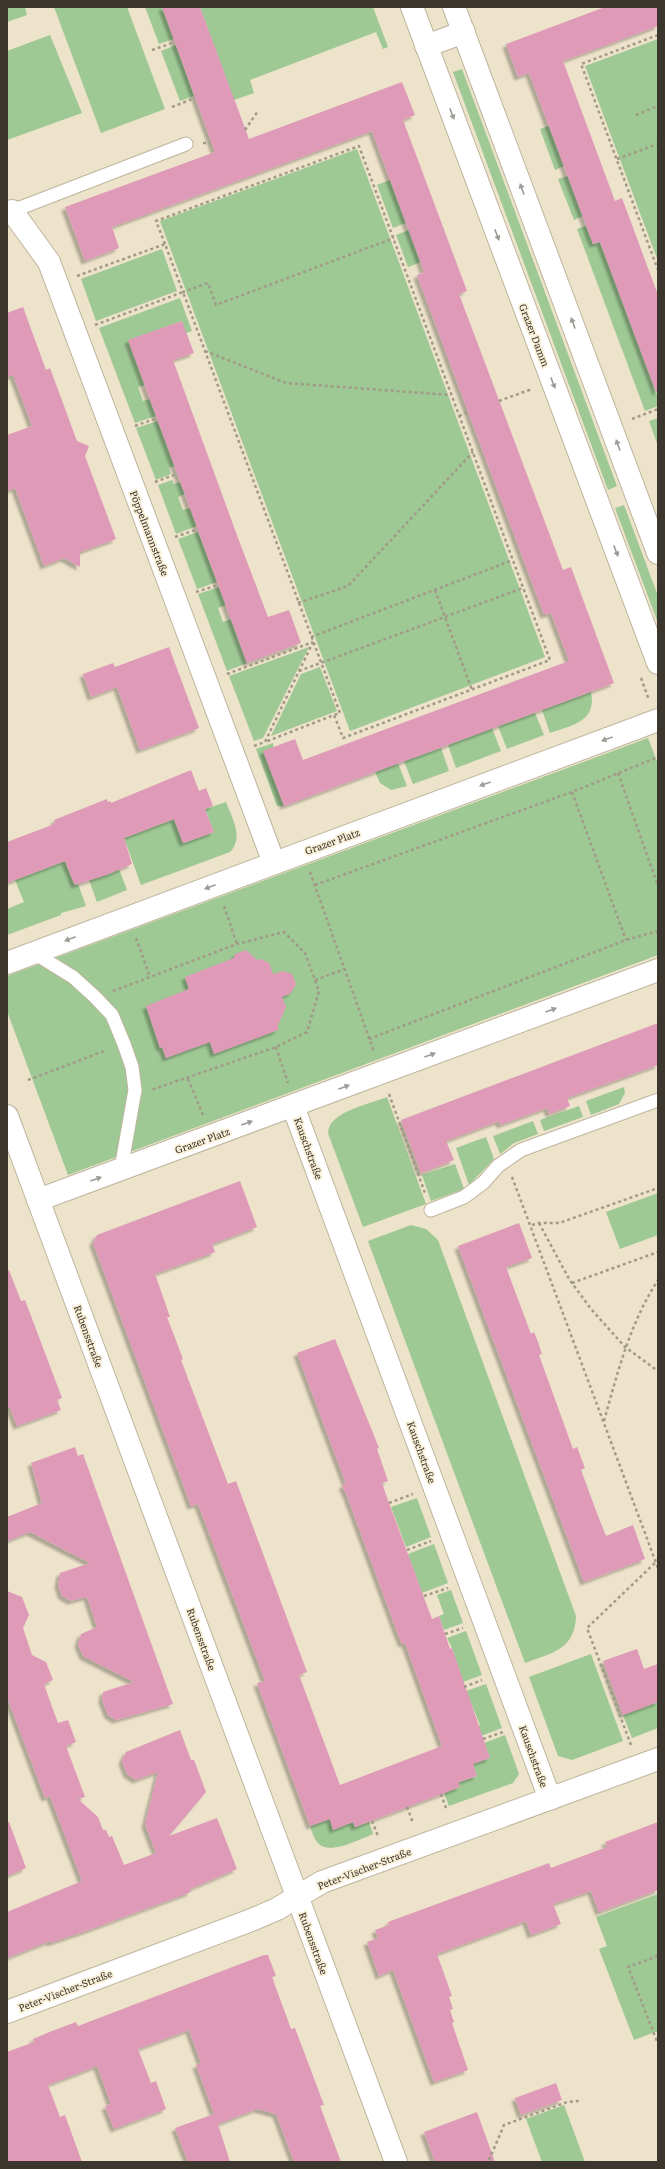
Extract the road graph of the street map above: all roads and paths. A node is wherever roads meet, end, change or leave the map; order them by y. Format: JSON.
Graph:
{"nodes":[{"id":1,"x":412,"y":7,"type":"edge"},
{"id":2,"x":454,"y":7,"type":"edge"},
{"id":3,"x":464,"y":32,"type":"junction"},
{"id":4,"x":658,"y":35,"type":"edge"},
{"id":5,"x":175,"y":42,"type":"dead end"},
{"id":6,"x":426,"y":46,"type":"junction"},
{"id":7,"x":152,"y":50,"type":"dead end"},
{"id":8,"x":195,"y":98,"type":"dead end"},
{"id":9,"x":172,"y":106,"type":"dead end"},
{"id":10,"x":658,"y":106,"type":"edge"},
{"id":11,"x":258,"y":110,"type":"dead end"},
{"id":12,"x":636,"y":115,"type":"dead end"},
{"id":13,"x":245,"y":130,"type":"dead end"},
{"id":14,"x":186,"y":144,"type":"dead end"},
{"id":15,"x":658,"y":144,"type":"edge"},
{"id":16,"x":617,"y":159,"type":"junction"},
{"id":17,"x":10,"y":210,"type":"edge"},
{"id":18,"x":394,"y":238,"type":"junction"},
{"id":19,"x":165,"y":244,"type":"junction"},
{"id":20,"x":658,"y":270,"type":"edge"},
{"id":21,"x":77,"y":276,"type":"dead end"},
{"id":22,"x":183,"y":292,"type":"junction"},
{"id":23,"x":95,"y":325,"type":"dead end"},
{"id":24,"x":204,"y":351,"type":"junction"},
{"id":25,"x":533,"y":389,"type":"dead end"},
{"id":26,"x":452,"y":395,"type":"junction"},
{"id":27,"x":499,"y":401,"type":"dead end"},
{"id":28,"x":658,"y":409,"type":"edge"},
{"id":29,"x":468,"y":412,"type":"dead end"},
{"id":30,"x":459,"y":416,"type":"junction"},
{"id":31,"x":157,"y":418,"type":"dead end"},
{"id":32,"x":630,"y":420,"type":"dead end"},
{"id":33,"x":133,"y":427,"type":"dead end"},
{"id":34,"x":473,"y":452,"type":"junction"},
{"id":35,"x":178,"y":474,"type":"dead end"},
{"id":36,"x":154,"y":483,"type":"dead end"},
{"id":37,"x":198,"y":529,"type":"dead end"},
{"id":38,"x":174,"y":538,"type":"dead end"},
{"id":39,"x":658,"y":553,"type":"edge"},
{"id":40,"x":513,"y":560,"type":"junction"},
{"id":41,"x":218,"y":585,"type":"dead end"},
{"id":42,"x":523,"y":588,"type":"junction"},
{"id":43,"x":435,"y":590,"type":"junction"},
{"id":44,"x":194,"y":593,"type":"dead end"},
{"id":45,"x":298,"y":603,"type":"junction"},
{"id":46,"x":445,"y":617,"type":"junction"},
{"id":47,"x":311,"y":636,"type":"junction"},
{"id":48,"x":313,"y":642,"type":"junction"},
{"id":49,"x":321,"y":663,"type":"junction"},
{"id":50,"x":658,"y":663,"type":"edge"},
{"id":51,"x":299,"y":671,"type":"junction"},
{"id":52,"x":225,"y":674,"type":"dead end"},
{"id":53,"x":472,"y":690,"type":"junction"},
{"id":54,"x":334,"y":715,"type":"junction"},
{"id":55,"x":658,"y":720,"type":"edge"},
{"id":56,"x":265,"y":742,"type":"junction"},
{"id":57,"x":252,"y":746,"type":"dead end"},
{"id":58,"x":658,"y":757,"type":"edge"},
{"id":59,"x":618,"y":772,"type":"junction"},
{"id":60,"x":572,"y":792,"type":"junction"},
{"id":61,"x":274,"y":863,"type":"junction"},
{"id":62,"x":311,"y":873,"type":"dead end"},
{"id":63,"x":315,"y":885,"type":"junction"},
{"id":64,"x":658,"y":886,"type":"edge"},
{"id":65,"x":227,"y":915,"type":"dead end"},
{"id":66,"x":658,"y":931,"type":"edge"},
{"id":67,"x":626,"y":940,"type":"junction"},
{"id":68,"x":238,"y":944,"type":"junction"},
{"id":69,"x":141,"y":951,"type":"dead end"},
{"id":70,"x":34,"y":953,"type":"junction"},
{"id":71,"x":7,"y":963,"type":"edge"},
{"id":72,"x":345,"y":969,"type":"junction"},
{"id":73,"x":658,"y":970,"type":"edge"},
{"id":74,"x":150,"y":977,"type":"junction"},
{"id":75,"x":315,"y":980,"type":"junction"},
{"id":76,"x":95,"y":997,"type":"junction"},
{"id":77,"x":369,"y":1038,"type":"junction"},
{"id":78,"x":276,"y":1047,"type":"junction"},
{"id":79,"x":374,"y":1053,"type":"dead end"},
{"id":80,"x":94,"y":1055,"type":"dead end"},
{"id":81,"x":188,"y":1079,"type":"junction"},
{"id":82,"x":28,"y":1080,"type":"dead end"},
{"id":83,"x":135,"y":1090,"type":"junction"},
{"id":84,"x":388,"y":1092,"type":"dead end"},
{"id":85,"x":658,"y":1100,"type":"edge"},
{"id":86,"x":294,"y":1105,"type":"junction"},
{"id":87,"x":7,"y":1116,"type":"edge"},
{"id":88,"x":211,"y":1136,"type":"junction"},
{"id":89,"x":121,"y":1169,"type":"junction"},
{"id":90,"x":658,"y":1188,"type":"edge"},
{"id":91,"x":517,"y":1190,"type":"dead end"},
{"id":92,"x":38,"y":1200,"type":"junction"},
{"id":93,"x":431,"y":1210,"type":"joint"},
{"id":94,"x":539,"y":1223,"type":"junction"},
{"id":95,"x":532,"y":1225,"type":"junction"},
{"id":96,"x":658,"y":1252,"type":"edge"},
{"id":97,"x":658,"y":1280,"type":"edge"},
{"id":98,"x":572,"y":1283,"type":"junction"},
{"id":99,"x":625,"y":1347,"type":"junction"},
{"id":100,"x":658,"y":1371,"type":"edge"},
{"id":101,"x":604,"y":1421,"type":"junction"},
{"id":102,"x":418,"y":1492,"type":"dead end"},
{"id":103,"x":389,"y":1503,"type":"dead end"},
{"id":104,"x":436,"y":1540,"type":"dead end"},
{"id":105,"x":407,"y":1550,"type":"dead end"},
{"id":106,"x":657,"y":1561,"type":"edge"},
{"id":107,"x":658,"y":1568,"type":"edge"},
{"id":108,"x":453,"y":1586,"type":"dead end"},
{"id":109,"x":424,"y":1596,"type":"dead end"},
{"id":110,"x":468,"y":1626,"type":"dead end"},
{"id":111,"x":445,"y":1634,"type":"dead end"},
{"id":112,"x":487,"y":1678,"type":"dead end"},
{"id":113,"x":464,"y":1687,"type":"dead end"},
{"id":114,"x":507,"y":1730,"type":"dead end"},
{"id":115,"x":483,"y":1739,"type":"dead end"},
{"id":116,"x":631,"y":1745,"type":"dead end"},
{"id":117,"x":658,"y":1759,"type":"edge"},
{"id":118,"x":441,"y":1794,"type":"dead end"},
{"id":119,"x":550,"y":1799,"type":"junction"},
{"id":120,"x":407,"y":1807,"type":"dead end"},
{"id":121,"x":447,"y":1810,"type":"dead end"},
{"id":122,"x":372,"y":1821,"type":"dead end"},
{"id":123,"x":413,"y":1823,"type":"dead end"},
{"id":124,"x":378,"y":1836,"type":"dead end"},
{"id":125,"x":297,"y":1897,"type":"junction"},
{"id":126,"x":658,"y":1956,"type":"edge"},
{"id":127,"x":7,"y":2012,"type":"edge"},
{"id":128,"x":658,"y":2044,"type":"edge"},
{"id":129,"x":579,"y":2101,"type":"dead end"},
{"id":130,"x":489,"y":2160,"type":"dead end"},
{"id":131,"x":396,"y":2162,"type":"edge"}],
"edges":[{"from":1,"to":6,"type":"street","name":"Grazer Damm"},
{"from":2,"to":3,"type":"street"},
{"from":3,"to":6,"type":"street"},
{"from":39,"to":3,"type":"street","one_way":true},
{"from":4,"to":16,"type":"path"},
{"from":5,"to":7,"type":"path"},
{"from":6,"to":50,"type":"street","name":"Grazer Damm","one_way":true},
{"from":8,"to":9,"type":"path"},
{"from":10,"to":12,"type":"path"},
{"from":11,"to":13,"type":"path"},
{"from":14,"to":17,"type":"lane"},
{"from":15,"to":16,"type":"path"},
{"from":16,"to":20,"type":"path"},
{"from":17,"to":61,"type":"street","name":"Pöppelmannstraße"},
{"from":18,"to":19,"type":"path"},
{"from":18,"to":22,"type":"path"},
{"from":18,"to":26,"type":"path"},
{"from":19,"to":21,"type":"path"},
{"from":19,"to":22,"type":"path"},
{"from":22,"to":23,"type":"path"},
{"from":22,"to":24,"type":"path"},
{"from":24,"to":26,"type":"path"},
{"from":24,"to":45,"type":"path"},
{"from":25,"to":27,"type":"path"},
{"from":26,"to":30,"type":"path"},
{"from":28,"to":32,"type":"path"},
{"from":29,"to":30,"type":"path"},
{"from":30,"to":34,"type":"path"},
{"from":31,"to":33,"type":"path"},
{"from":34,"to":40,"type":"path"},
{"from":34,"to":45,"type":"path"},
{"from":35,"to":36,"type":"path"},
{"from":37,"to":38,"type":"path"},
{"from":40,"to":42,"type":"path"},
{"from":40,"to":43,"type":"path"},
{"from":41,"to":44,"type":"path"},
{"from":42,"to":46,"type":"path"},
{"from":42,"to":53,"type":"path"},
{"from":43,"to":46,"type":"path"},
{"from":43,"to":47,"type":"path"},
{"from":45,"to":47,"type":"path"},
{"from":46,"to":49,"type":"path"},
{"from":46,"to":53,"type":"path"},
{"from":47,"to":48,"type":"path"},
{"from":48,"to":49,"type":"path"},
{"from":48,"to":51,"type":"path"},
{"from":48,"to":52,"type":"path"},
{"from":49,"to":51,"type":"path"},
{"from":49,"to":54,"type":"path"},
{"from":51,"to":56,"type":"path"},
{"from":53,"to":54,"type":"path"},
{"from":54,"to":56,"type":"path"},
{"from":55,"to":61,"type":"street","name":"Grazer Platz","one_way":true},
{"from":56,"to":57,"type":"path"},
{"from":58,"to":59,"type":"path"},
{"from":59,"to":60,"type":"path"},
{"from":59,"to":64,"type":"path"},
{"from":60,"to":63,"type":"path"},
{"from":60,"to":67,"type":"path"},
{"from":61,"to":70,"type":"street","name":"Grazer Platz","one_way":true},
{"from":62,"to":63,"type":"path"},
{"from":63,"to":72,"type":"path"},
{"from":65,"to":68,"type":"path"},
{"from":66,"to":67,"type":"path"},
{"from":67,"to":77,"type":"path"},
{"from":68,"to":74,"type":"path"},
{"from":68,"to":75,"type":"path"},
{"from":69,"to":74,"type":"path"},
{"from":70,"to":71,"type":"street","name":"Grazer Platz"},
{"from":70,"to":76,"type":"lane"},
{"from":72,"to":75,"type":"path"},
{"from":72,"to":77,"type":"path"},
{"from":86,"to":73,"type":"street","name":"Grazer Platz","one_way":true},
{"from":74,"to":76,"type":"path"},
{"from":75,"to":78,"type":"path"},
{"from":76,"to":83,"type":"lane"},
{"from":77,"to":79,"type":"path"},
{"from":78,"to":81,"type":"path"},
{"from":78,"to":86,"type":"path"},
{"from":80,"to":82,"type":"path"},
{"from":81,"to":83,"type":"path"},
{"from":81,"to":88,"type":"path"},
{"from":83,"to":89,"type":"lane"},
{"from":84,"to":93,"type":"path"},
{"from":85,"to":93,"type":"lane"},
{"from":88,"to":86,"type":"street","name":"Grazer Platz","one_way":true},
{"from":86,"to":119,"type":"street","name":"Kauschstraße"},
{"from":87,"to":92,"type":"street","name":"Rubensstraße"},
{"from":88,"to":89,"type":"street","name":"Grazer Platz"},
{"from":92,"to":89,"type":"street","name":"Grazer Platz","one_way":true},
{"from":90,"to":94,"type":"path"},
{"from":91,"to":95,"type":"path"},
{"from":92,"to":125,"type":"street","name":"Rubensstraße"},
{"from":94,"to":95,"type":"path"},
{"from":94,"to":98,"type":"path"},
{"from":95,"to":101,"type":"path"},
{"from":96,"to":98,"type":"path"},
{"from":97,"to":99,"type":"path"},
{"from":98,"to":99,"type":"path"},
{"from":99,"to":100,"type":"path"},
{"from":99,"to":101,"type":"path"},
{"from":101,"to":106,"type":"path"},
{"from":102,"to":103,"type":"path"},
{"from":104,"to":105,"type":"path"},
{"from":106,"to":107,"type":"path"},
{"from":106,"to":116,"type":"path"},
{"from":108,"to":109,"type":"path"},
{"from":110,"to":111,"type":"path"},
{"from":112,"to":113,"type":"path"},
{"from":114,"to":115,"type":"path"},
{"from":117,"to":119,"type":"street","name":"Peter-Vischer-Straße"},
{"from":118,"to":121,"type":"path"},
{"from":119,"to":125,"type":"street","name":"Peter-Vischer-Straße"},
{"from":120,"to":123,"type":"path"},
{"from":122,"to":124,"type":"path"},
{"from":125,"to":127,"type":"street","name":"Peter-Vischer-Straße"},
{"from":125,"to":131,"type":"street","name":"Rubensstraße"},
{"from":126,"to":128,"type":"path"},
{"from":129,"to":130,"type":"path"}]}
